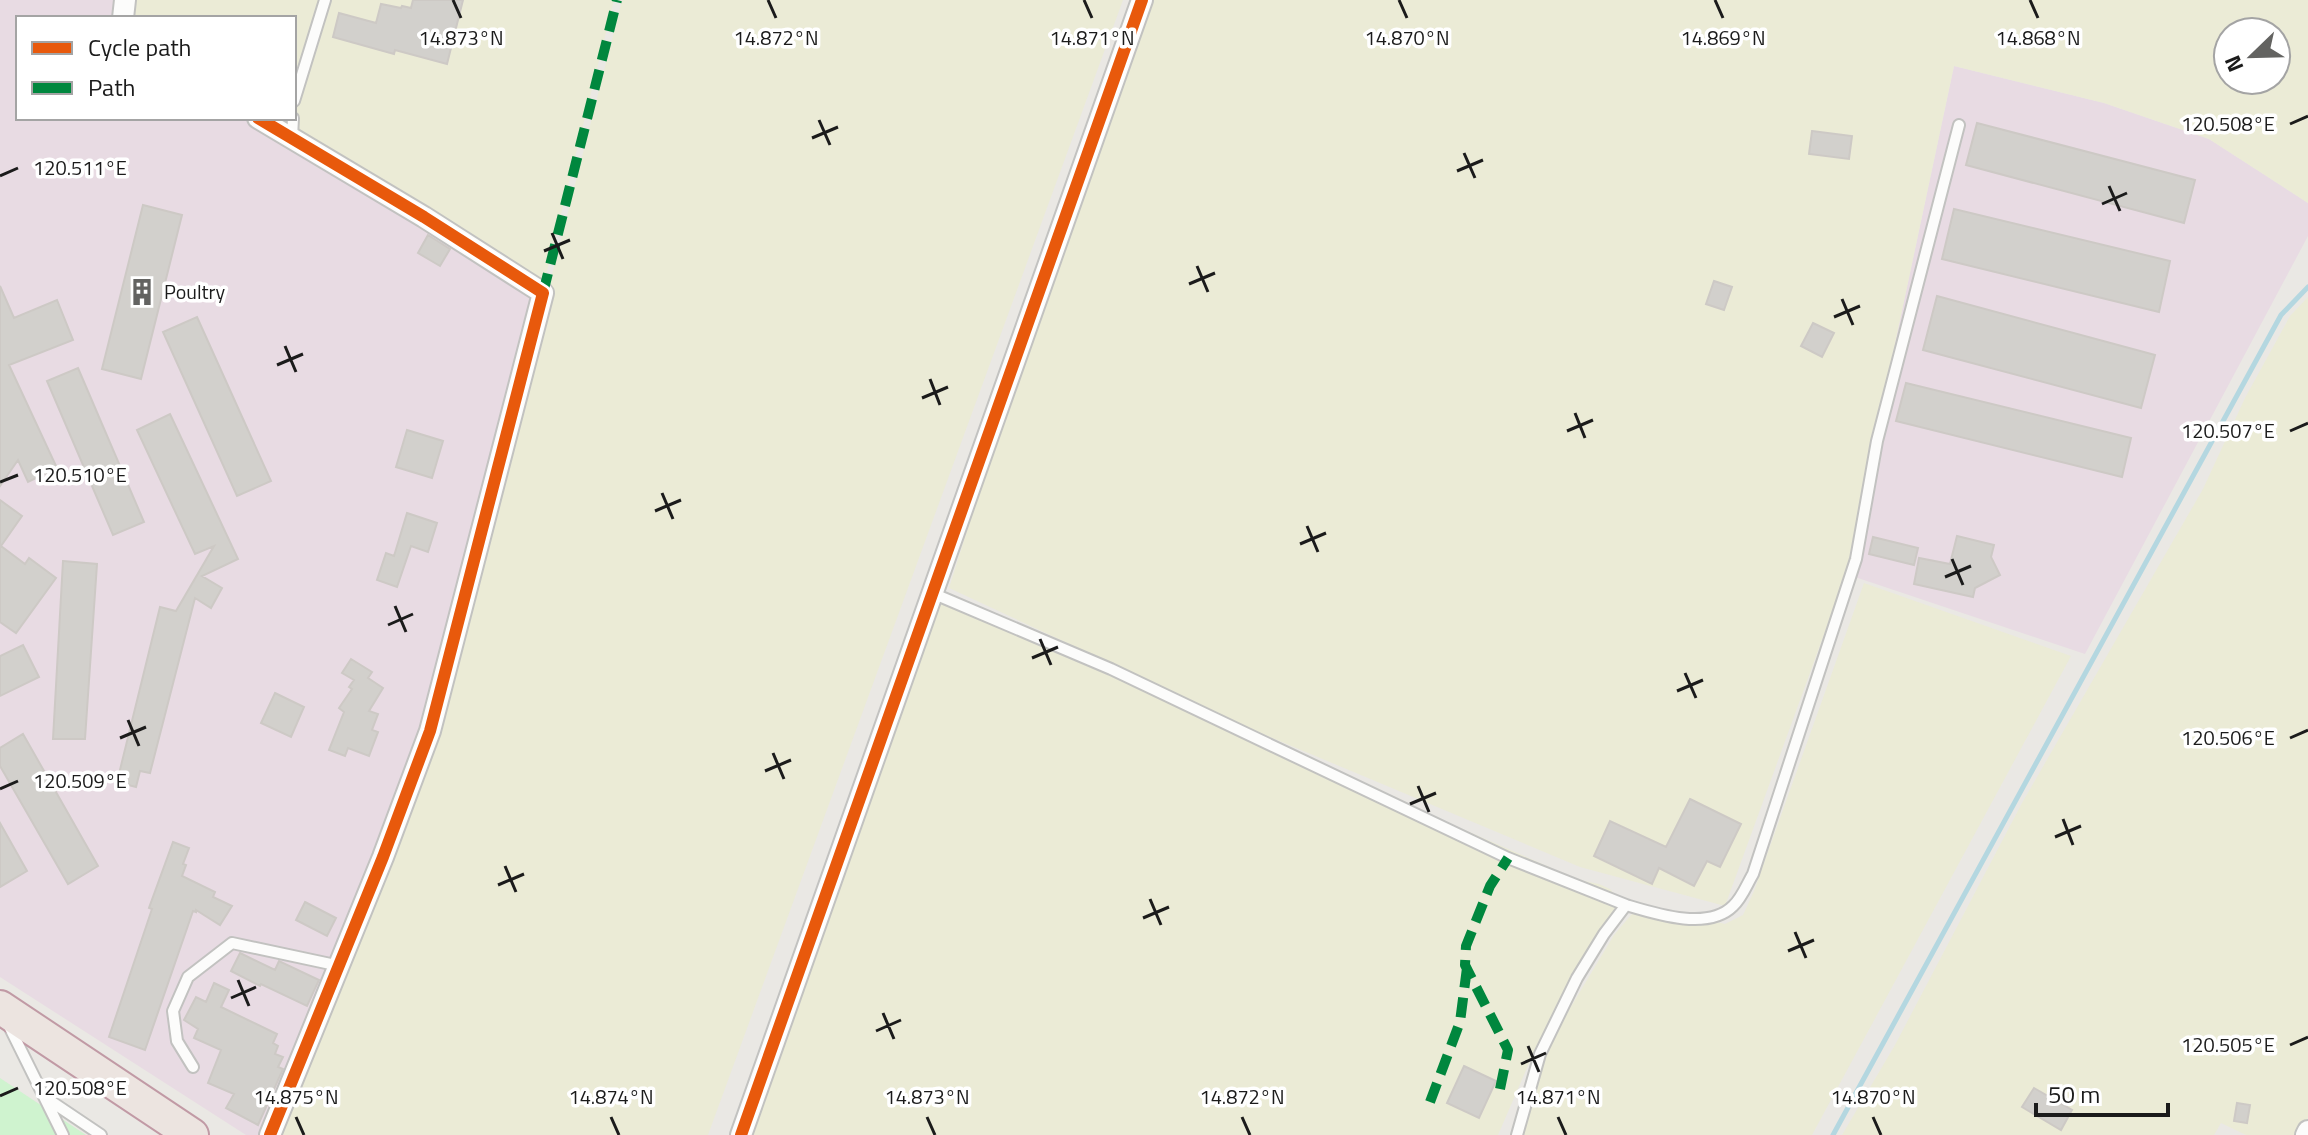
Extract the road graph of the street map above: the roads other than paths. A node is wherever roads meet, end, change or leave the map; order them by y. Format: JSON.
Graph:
{"nodes":[{"id":1,"x":325,"y":0,"type":"edge"},
{"id":2,"x":1142,"y":0,"type":"edge"},
{"id":3,"x":296,"y":94,"type":"edge"},
{"id":4,"x":265,"y":120,"type":"edge"},
{"id":5,"x":1959,"y":125,"type":"dead end"},
{"id":6,"x":293,"y":128,"type":"edge"},
{"id":7,"x":932,"y":593,"type":"junction"},
{"id":8,"x":1626,"y":905,"type":"junction"},
{"id":9,"x":340,"y":966,"type":"junction"},
{"id":10,"x":0,"y":1007,"type":"edge"},
{"id":11,"x":193,"y":1067,"type":"dead end"},
{"id":12,"x":45,"y":1097,"type":"junction"},
{"id":13,"x":63,"y":1135,"type":"edge"},
{"id":14,"x":101,"y":1135,"type":"edge"},
{"id":15,"x":192,"y":1135,"type":"edge"},
{"id":16,"x":270,"y":1135,"type":"edge"},
{"id":17,"x":741,"y":1135,"type":"edge"},
{"id":18,"x":1517,"y":1135,"type":"edge"}],
"edges":[{"from":1,"to":3,"type":"lane"},
{"from":2,"to":7,"type":"street"},
{"from":4,"to":6,"type":"street"},
{"from":5,"to":8,"type":"lane"},
{"from":6,"to":9,"type":"street"},
{"from":7,"to":8,"type":"lane"},
{"from":7,"to":17,"type":"street"},
{"from":8,"to":18,"type":"lane"},
{"from":9,"to":11,"type":"lane"},
{"from":9,"to":16,"type":"street"},
{"from":10,"to":12,"type":"lane"},
{"from":10,"to":15,"type":"highway"},
{"from":12,"to":13,"type":"lane"},
{"from":12,"to":14,"type":"lane"}]}
